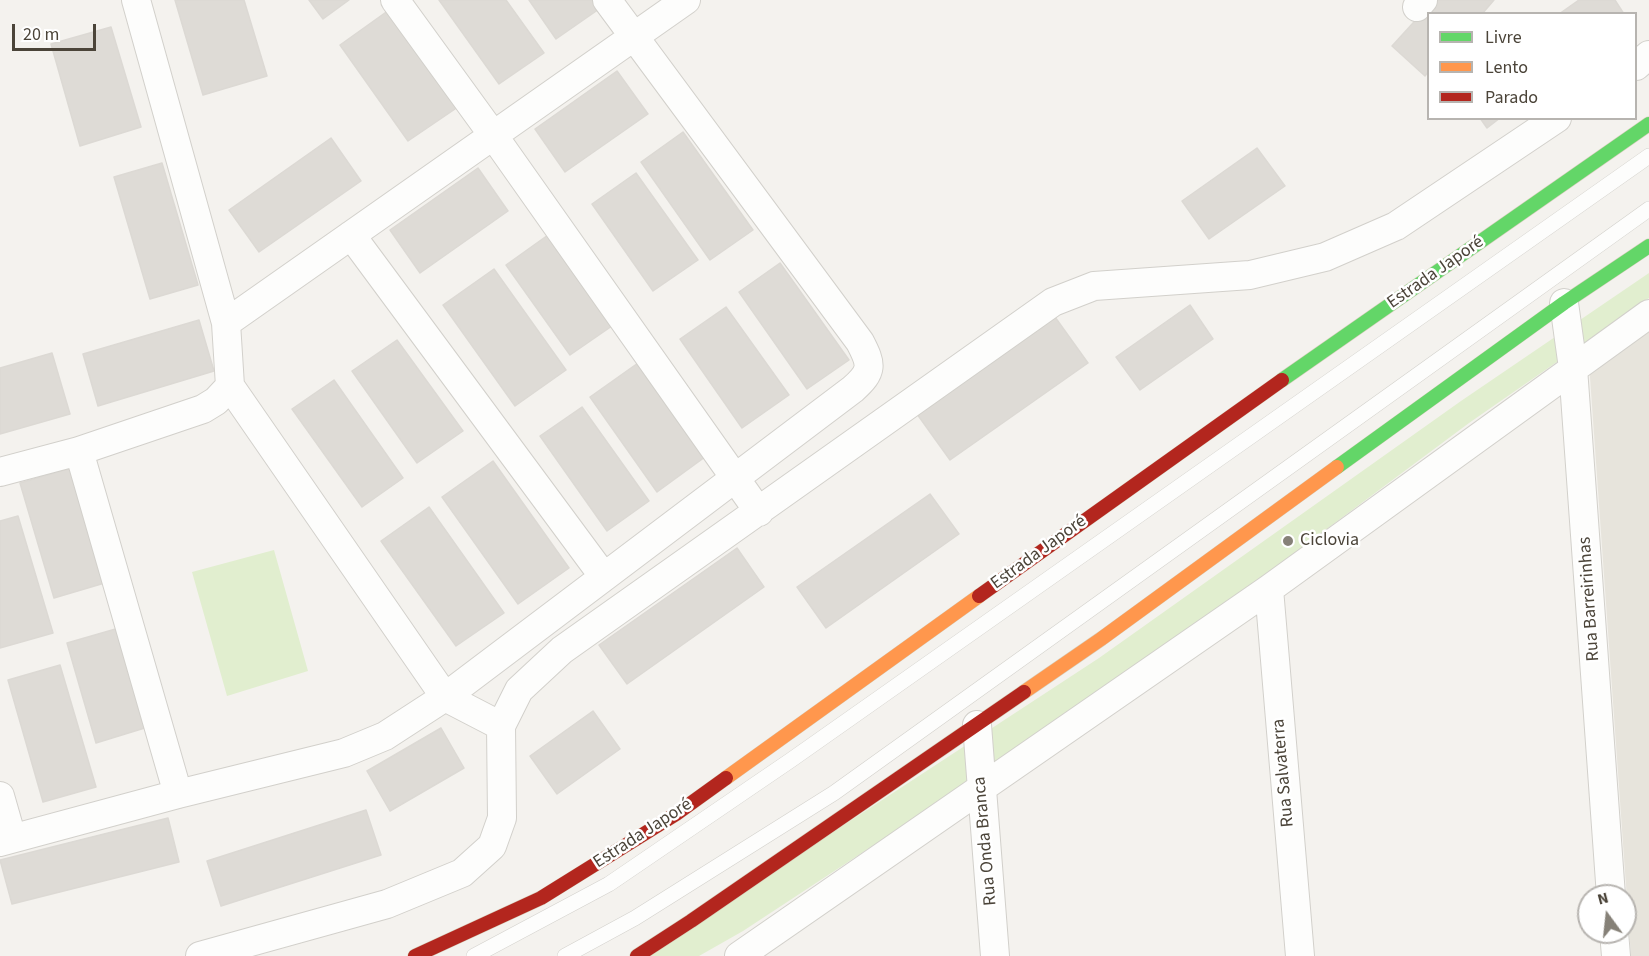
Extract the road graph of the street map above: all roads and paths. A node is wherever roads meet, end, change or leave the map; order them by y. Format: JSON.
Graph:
{"nodes":[{"id":1,"x":136,"y":0,"type":"edge"},
{"id":2,"x":395,"y":0,"type":"edge"},
{"id":3,"x":607,"y":0,"type":"edge"},
{"id":4,"x":686,"y":0,"type":"edge"},
{"id":5,"x":633,"y":37,"type":"junction"},
{"id":6,"x":1649,"y":55,"type":"edge"},
{"id":7,"x":1637,"y":64,"type":"edge"},
{"id":8,"x":1554,"y":120,"type":"edge"},
{"id":9,"x":1649,"y":124,"type":"edge"},
{"id":10,"x":493,"y":135,"type":"junction"},
{"id":11,"x":1649,"y":156,"type":"edge"},
{"id":12,"x":1649,"y":210,"type":"edge"},
{"id":13,"x":351,"y":235,"type":"junction"},
{"id":14,"x":1649,"y":246,"type":"edge"},
{"id":15,"x":1564,"y":303,"type":"junction"},
{"id":16,"x":1649,"y":314,"type":"edge"},
{"id":17,"x":226,"y":323,"type":"junction"},
{"id":18,"x":1573,"y":368,"type":"junction"},
{"id":19,"x":231,"y":386,"type":"junction"},
{"id":20,"x":79,"y":450,"type":"junction"},
{"id":21,"x":0,"y":472,"type":"edge"},
{"id":22,"x":735,"y":478,"type":"junction"},
{"id":23,"x":759,"y":512,"type":"junction"},
{"id":24,"x":604,"y":578,"type":"junction"},
{"id":25,"x":1269,"y":589,"type":"junction"},
{"id":26,"x":445,"y":697,"type":"junction"},
{"id":27,"x":976,"y":725,"type":"junction"},
{"id":28,"x":501,"y":726,"type":"junction"},
{"id":29,"x":981,"y":787,"type":"junction"},
{"id":30,"x":178,"y":794,"type":"junction"},
{"id":31,"x":0,"y":796,"type":"edge"},
{"id":32,"x":6,"y":840,"type":"edge"},
{"id":33,"x":1610,"y":884,"type":"edge"},
{"id":34,"x":200,"y":956,"type":"edge"},
{"id":35,"x":415,"y":956,"type":"edge"},
{"id":36,"x":474,"y":956,"type":"edge"},
{"id":37,"x":565,"y":956,"type":"edge"},
{"id":38,"x":637,"y":956,"type":"edge"},
{"id":39,"x":739,"y":956,"type":"edge"},
{"id":40,"x":995,"y":956,"type":"edge"},
{"id":41,"x":1300,"y":956,"type":"edge"}],
"edges":[{"from":1,"to":17,"type":"street"},
{"from":2,"to":10,"type":"street"},
{"from":3,"to":5,"type":"street"},
{"from":4,"to":5,"type":"street"},
{"from":5,"to":10,"type":"street"},
{"from":5,"to":22,"type":"street"},
{"from":6,"to":7,"type":"street"},
{"from":8,"to":23,"type":"street"},
{"from":9,"to":35,"type":"main road","name":"Estrada Japoré"},
{"from":10,"to":13,"type":"street"},
{"from":10,"to":22,"type":"street"},
{"from":11,"to":36,"type":"lane"},
{"from":12,"to":37,"type":"lane"},
{"from":13,"to":17,"type":"street"},
{"from":13,"to":24,"type":"street"},
{"from":14,"to":15,"type":"main road"},
{"from":15,"to":18,"type":"street","name":"Rua Barreirinhas"},
{"from":15,"to":27,"type":"main road"},
{"from":16,"to":18,"type":"street"},
{"from":17,"to":19,"type":"street"},
{"from":18,"to":25,"type":"street"},
{"from":18,"to":33,"type":"street","name":"Rua Barreirinhas"},
{"from":19,"to":20,"type":"street"},
{"from":19,"to":26,"type":"street"},
{"from":20,"to":21,"type":"street"},
{"from":20,"to":30,"type":"street"},
{"from":22,"to":23,"type":"street"},
{"from":22,"to":24,"type":"street"},
{"from":23,"to":28,"type":"street"},
{"from":24,"to":26,"type":"street"},
{"from":25,"to":29,"type":"street"},
{"from":25,"to":41,"type":"street","name":"Rua Salvaterra"},
{"from":26,"to":28,"type":"street"},
{"from":26,"to":30,"type":"street"},
{"from":27,"to":29,"type":"street","name":"Rua Onda Branca"},
{"from":27,"to":38,"type":"main road"},
{"from":28,"to":34,"type":"street"},
{"from":29,"to":39,"type":"street"},
{"from":29,"to":40,"type":"street","name":"Rua Onda Branca"},
{"from":30,"to":32,"type":"street"},
{"from":31,"to":32,"type":"street"}]}
